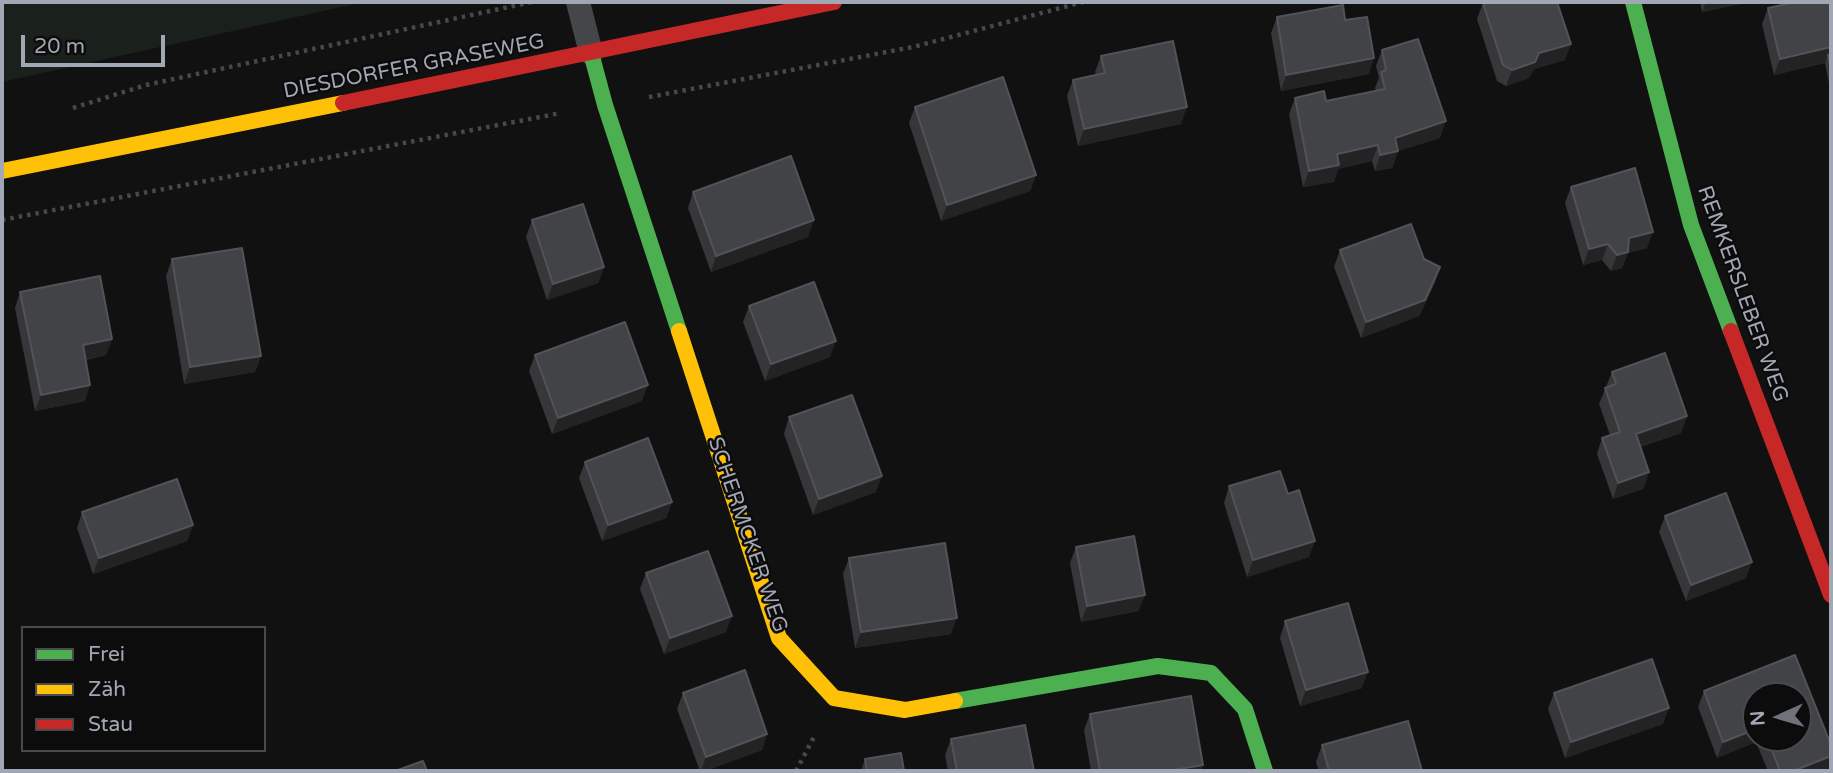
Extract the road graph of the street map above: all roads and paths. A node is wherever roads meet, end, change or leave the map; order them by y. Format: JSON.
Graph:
{"nodes":[{"id":1,"x":532,"y":2,"type":"edge"},
{"id":2,"x":579,"y":2,"type":"edge"},
{"id":3,"x":834,"y":2,"type":"edge"},
{"id":4,"x":1083,"y":2,"type":"edge"},
{"id":5,"x":1633,"y":2,"type":"edge"},
{"id":6,"x":591,"y":53,"type":"junction"},
{"id":7,"x":642,"y":99,"type":"dead end"},
{"id":8,"x":72,"y":109,"type":"dead end"},
{"id":9,"x":561,"y":114,"type":"dead end"},
{"id":10,"x":2,"y":171,"type":"edge"},
{"id":11,"x":2,"y":220,"type":"edge"},
{"id":12,"x":1831,"y":595,"type":"edge"},
{"id":13,"x":1265,"y":771,"type":"edge"}],
"edges":[{"from":1,"to":8,"type":"path"},
{"from":2,"to":6,"type":"lane","name":"SCHERMCKER WEG"},
{"from":3,"to":6,"type":"street","name":"DIESDORFER GRASEWEG"},
{"from":4,"to":7,"type":"path"},
{"from":5,"to":12,"type":"street","name":"REMKERSLEBER WEG"},
{"from":6,"to":10,"type":"street","name":"DIESDORFER GRASEWEG"},
{"from":6,"to":13,"type":"street","name":"SCHERMCKER WEG"},
{"from":9,"to":11,"type":"path"}]}
